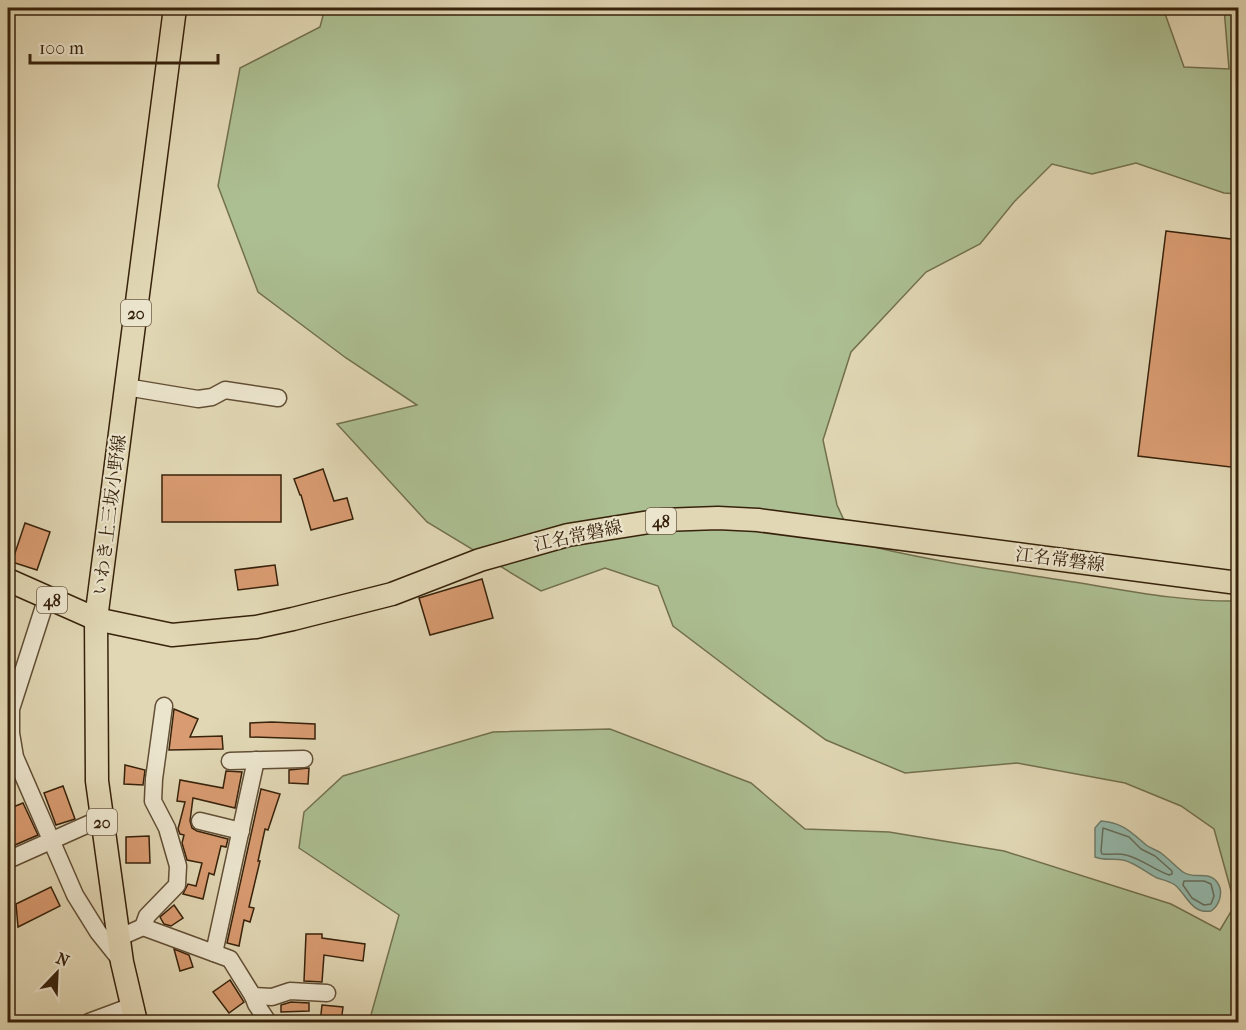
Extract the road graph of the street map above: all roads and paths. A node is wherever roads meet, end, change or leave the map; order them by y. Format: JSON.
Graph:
{"nodes":[{"id":1,"x":175,"y":8,"type":"edge"},
{"id":2,"x":126,"y":387,"type":"junction"},
{"id":3,"x":278,"y":398,"type":"dead end"},
{"id":4,"x":8,"y":580,"type":"edge"},
{"id":5,"x":1239,"y":583,"type":"edge"},
{"id":6,"x":47,"y":597,"type":"junction"},
{"id":7,"x":96,"y":619,"type":"junction"},
{"id":8,"x":164,"y":706,"type":"dead end"},
{"id":9,"x":304,"y":759,"type":"dead end"},
{"id":10,"x":256,"y":760,"type":"junction"},
{"id":11,"x":230,"y":761,"type":"dead end"},
{"id":12,"x":102,"y":818,"type":"junction"},
{"id":13,"x":200,"y":821,"type":"dead end"},
{"id":14,"x":241,"y":831,"type":"junction"},
{"id":15,"x":52,"y":840,"type":"junction"},
{"id":16,"x":8,"y":860,"type":"edge"},
{"id":17,"x":143,"y":927,"type":"junction"},
{"id":18,"x":118,"y":938,"type":"junction"},
{"id":19,"x":214,"y":953,"type":"junction"},
{"id":20,"x":122,"y":962,"type":"junction"},
{"id":21,"x":327,"y":993,"type":"dead end"},
{"id":22,"x":253,"y":996,"type":"junction"},
{"id":23,"x":134,"y":1014,"type":"edge"},
{"id":24,"x":89,"y":1023,"type":"edge"},
{"id":25,"x":268,"y":1023,"type":"edge"}],
"edges":[{"from":1,"to":2,"type":"main road","name":"いわき上三坂小野線","number":"20"},
{"from":2,"to":3,"type":"street"},
{"from":2,"to":7,"type":"main road","name":"いわき上三坂小野線","number":"20"},
{"from":4,"to":6,"type":"main road","name":"江名常磐線","number":"48"},
{"from":5,"to":7,"type":"main road","name":"江名常磐線","number":"48"},
{"from":6,"to":7,"type":"main road","name":"江名常磐線","number":"48"},
{"from":6,"to":15,"type":"street"},
{"from":7,"to":12,"type":"main road","name":"いわき上三坂小野線","number":"20"},
{"from":8,"to":17,"type":"street"},
{"from":9,"to":10,"type":"street"},
{"from":10,"to":11,"type":"street"},
{"from":10,"to":14,"type":"street"},
{"from":12,"to":15,"type":"street"},
{"from":12,"to":18,"type":"main road","name":"いわき上三坂小野線","number":"20"},
{"from":13,"to":14,"type":"street"},
{"from":14,"to":19,"type":"street"},
{"from":15,"to":16,"type":"street"},
{"from":15,"to":20,"type":"street"},
{"from":17,"to":18,"type":"street"},
{"from":17,"to":19,"type":"street"},
{"from":18,"to":20,"type":"main road","name":"いわき上三坂小野線","number":"20"},
{"from":19,"to":22,"type":"street"},
{"from":20,"to":23,"type":"main road","name":"いわき上三坂小野線","number":"20"},
{"from":21,"to":22,"type":"street"},
{"from":22,"to":25,"type":"street"},
{"from":23,"to":24,"type":"street"}]}
